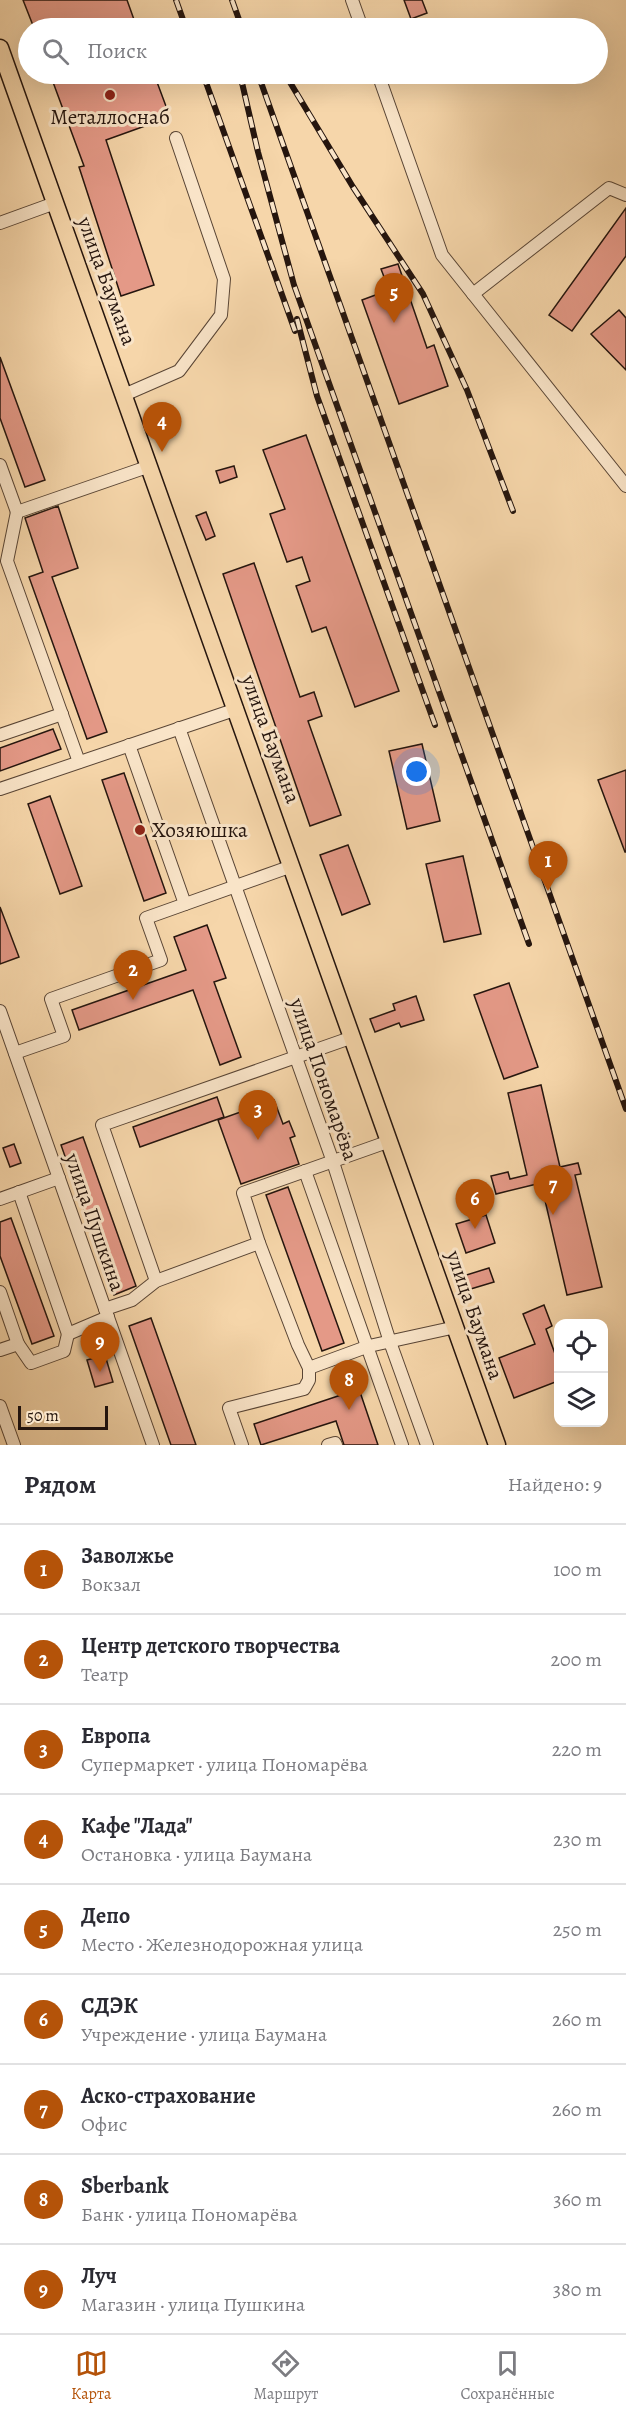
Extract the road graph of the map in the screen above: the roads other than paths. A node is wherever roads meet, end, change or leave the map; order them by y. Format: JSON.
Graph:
{"nodes":[{"id":1,"x":352,"y":0,"type":"edge"},
{"id":2,"x":358,"y":18,"type":"edge"},
{"id":3,"x":0,"y":48,"type":"edge"},
{"id":4,"x":382,"y":84,"type":"edge"},
{"id":5,"x":176,"y":138,"type":"dead end"},
{"id":6,"x":626,"y":195,"type":"edge"},
{"id":7,"x":55,"y":203,"type":"junction"},
{"id":8,"x":0,"y":223,"type":"edge"},
{"id":9,"x":473,"y":294,"type":"junction"},
{"id":10,"x":124,"y":395,"type":"junction"},
{"id":11,"x":0,"y":465,"type":"edge"},
{"id":12,"x":150,"y":466,"type":"junction"},
{"id":13,"x":626,"y":486,"type":"edge"},
{"id":14,"x":17,"y":512,"type":"junction"},
{"id":15,"x":237,"y":709,"type":"junction"},
{"id":16,"x":62,"y":714,"type":"junction"},
{"id":17,"x":179,"y":728,"type":"junction"},
{"id":18,"x":0,"y":735,"type":"edge"},
{"id":19,"x":129,"y":745,"type":"junction"},
{"id":20,"x":79,"y":762,"type":"junction"},
{"id":21,"x":0,"y":789,"type":"edge"},
{"id":22,"x":292,"y":866,"type":"junction"},
{"id":23,"x":236,"y":886,"type":"junction"},
{"id":24,"x":185,"y":904,"type":"junction"},
{"id":25,"x":0,"y":1011,"type":"edge"},
{"id":26,"x":353,"y":1037,"type":"junction"},
{"id":27,"x":15,"y":1053,"type":"junction"},
{"id":28,"x":296,"y":1057,"type":"junction"},
{"id":29,"x":390,"y":1141,"type":"junction"},
{"id":30,"x":333,"y":1162,"type":"junction"},
{"id":31,"x":305,"y":1171,"type":"junction"},
{"id":32,"x":59,"y":1178,"type":"junction"},
{"id":33,"x":19,"y":1192,"type":"junction"},
{"id":34,"x":0,"y":1199,"type":"edge"},
{"id":35,"x":259,"y":1244,"type":"junction"},
{"id":36,"x":156,"y":1281,"type":"junction"},
{"id":37,"x":0,"y":1292,"type":"edge"},
{"id":38,"x":107,"y":1313,"type":"junction"},
{"id":39,"x":456,"y":1327,"type":"junction"},
{"id":40,"x":68,"y":1334,"type":"junction"},
{"id":41,"x":390,"y":1342,"type":"junction"},
{"id":42,"x":18,"y":1344,"type":"junction"},
{"id":43,"x":369,"y":1346,"type":"junction"},
{"id":44,"x":0,"y":1350,"type":"edge"},
{"id":45,"x":309,"y":1368,"type":"junction"},
{"id":46,"x":0,"y":1406,"type":"edge"},
{"id":47,"x":425,"y":1440,"type":"edge"},
{"id":48,"x":14,"y":1445,"type":"edge"},
{"id":49,"x":153,"y":1445,"type":"edge"},
{"id":50,"x":242,"y":1445,"type":"edge"},
{"id":51,"x":328,"y":1445,"type":"edge"},
{"id":52,"x":336,"y":1445,"type":"edge"},
{"id":53,"x":402,"y":1445,"type":"edge"},
{"id":54,"x":412,"y":1445,"type":"edge"},
{"id":55,"x":497,"y":1445,"type":"edge"}],
"edges":[{"from":1,"to":2,"type":"street"},
{"from":3,"to":7,"type":"main road","name":"улица Баумана"},
{"from":4,"to":9,"type":"street"},
{"from":5,"to":10,"type":"street"},
{"from":6,"to":9,"type":"street"},
{"from":7,"to":8,"type":"street"},
{"from":7,"to":10,"type":"main road","name":"улица Баумана"},
{"from":9,"to":13,"type":"street"},
{"from":10,"to":12,"type":"main road","name":"улица Баумана"},
{"from":11,"to":14,"type":"street"},
{"from":12,"to":14,"type":"street"},
{"from":12,"to":15,"type":"main road","name":"улица Баумана"},
{"from":14,"to":16,"type":"street"},
{"from":15,"to":17,"type":"street"},
{"from":15,"to":22,"type":"main road","name":"улица Баумана"},
{"from":16,"to":18,"type":"street"},
{"from":16,"to":20,"type":"street"},
{"from":17,"to":19,"type":"street"},
{"from":17,"to":23,"type":"street","name":"улица Пономарёва"},
{"from":19,"to":20,"type":"street"},
{"from":19,"to":24,"type":"street"},
{"from":20,"to":21,"type":"street"},
{"from":22,"to":23,"type":"street"},
{"from":22,"to":26,"type":"main road","name":"улица Баумана"},
{"from":23,"to":24,"type":"street"},
{"from":23,"to":28,"type":"street","name":"улица Пономарёва"},
{"from":24,"to":27,"type":"street"},
{"from":25,"to":27,"type":"street","name":"улица Пушкина"},
{"from":26,"to":28,"type":"street"},
{"from":26,"to":29,"type":"main road","name":"улица Баумана"},
{"from":27,"to":32,"type":"street","name":"улица Пушкина"},
{"from":28,"to":30,"type":"street","name":"улица Пономарёва"},
{"from":28,"to":36,"type":"street"},
{"from":29,"to":30,"type":"street"},
{"from":29,"to":39,"type":"main road","name":"улица Баумана"},
{"from":30,"to":31,"type":"street"},
{"from":30,"to":41,"type":"street","name":"улица Пономарёва"},
{"from":31,"to":35,"type":"street"},
{"from":31,"to":43,"type":"street"},
{"from":32,"to":33,"type":"street"},
{"from":32,"to":38,"type":"street","name":"улица Пушкина"},
{"from":33,"to":34,"type":"street"},
{"from":33,"to":40,"type":"street"},
{"from":35,"to":36,"type":"street"},
{"from":35,"to":45,"type":"street"},
{"from":36,"to":38,"type":"street"},
{"from":37,"to":42,"type":"street"},
{"from":38,"to":40,"type":"street"},
{"from":38,"to":49,"type":"street","name":"улица Пушкина"},
{"from":39,"to":41,"type":"street"},
{"from":39,"to":55,"type":"main road","name":"улица Баумана"},
{"from":40,"to":42,"type":"street"},
{"from":41,"to":43,"type":"street"},
{"from":41,"to":47,"type":"street","name":"улица Пономарёва"},
{"from":42,"to":44,"type":"street"},
{"from":43,"to":45,"type":"street"},
{"from":43,"to":53,"type":"street"},
{"from":45,"to":50,"type":"street"},
{"from":46,"to":48,"type":"street"},
{"from":47,"to":54,"type":"street"},
{"from":51,"to":52,"type":"street"}]}
